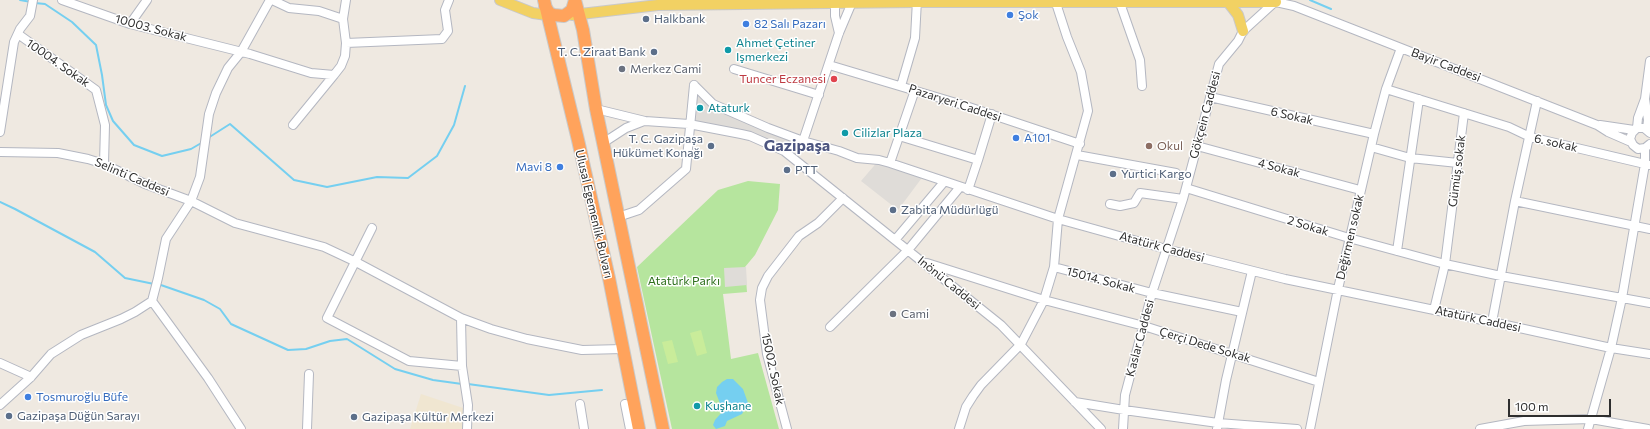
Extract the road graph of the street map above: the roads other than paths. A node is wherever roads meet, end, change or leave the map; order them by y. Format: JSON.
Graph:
{"nodes":[{"id":1,"x":62,"y":0,"type":"edge"},
{"id":2,"x":147,"y":0,"type":"edge"},
{"id":3,"x":271,"y":0,"type":"edge"},
{"id":4,"x":346,"y":0,"type":"edge"},
{"id":5,"x":449,"y":0,"type":"edge"},
{"id":6,"x":500,"y":0,"type":"edge"},
{"id":7,"x":575,"y":0,"type":"edge"},
{"id":8,"x":835,"y":1,"type":"edge"},
{"id":9,"x":853,"y":1,"type":"edge"},
{"id":10,"x":917,"y":1,"type":"edge"},
{"id":11,"x":1019,"y":1,"type":"edge"},
{"id":12,"x":1055,"y":1,"type":"edge"},
{"id":13,"x":1277,"y":1,"type":"edge"},
{"id":14,"x":32,"y":2,"type":"edge"},
{"id":15,"x":1120,"y":2,"type":"junction"},
{"id":16,"x":1228,"y":2,"type":"junction"},
{"id":17,"x":1293,"y":3,"type":"edge"},
{"id":18,"x":552,"y":11,"type":"edge"},
{"id":19,"x":580,"y":15,"type":"junction"},
{"id":20,"x":343,"y":19,"type":"junction"},
{"id":21,"x":130,"y":24,"type":"junction"},
{"id":22,"x":1243,"y":31,"type":"junction"},
{"id":23,"x":840,"y":33,"type":"junction"},
{"id":24,"x":18,"y":34,"type":"junction"},
{"id":25,"x":346,"y":43,"type":"junction"},
{"id":26,"x":1401,"y":48,"type":"junction"},
{"id":27,"x":241,"y":52,"type":"junction"},
{"id":28,"x":1650,"y":61,"type":"edge"},
{"id":29,"x":829,"y":65,"type":"junction"},
{"id":30,"x":734,"y":70,"type":"dead end"},
{"id":31,"x":334,"y":75,"type":"junction"},
{"id":32,"x":901,"y":86,"type":"junction"},
{"id":33,"x":1142,"y":86,"type":"dead end"},
{"id":34,"x":1386,"y":89,"type":"junction"},
{"id":35,"x":915,"y":90,"type":"junction"},
{"id":36,"x":819,"y":95,"type":"junction"},
{"id":37,"x":1210,"y":97,"type":"junction"},
{"id":38,"x":1419,"y":99,"type":"junction"},
{"id":39,"x":1645,"y":99,"type":"junction"},
{"id":40,"x":1537,"y":101,"type":"junction"},
{"id":41,"x":596,"y":109,"type":"junction"},
{"id":42,"x":1464,"y":113,"type":"junction"},
{"id":43,"x":992,"y":114,"type":"junction"},
{"id":44,"x":645,"y":121,"type":"junction"},
{"id":45,"x":689,"y":124,"type":"junction"},
{"id":46,"x":293,"y":125,"type":"dead end"},
{"id":47,"x":1598,"y":125,"type":"junction"},
{"id":48,"x":1636,"y":129,"type":"junction"},
{"id":49,"x":1648,"y":131,"type":"edge"},
{"id":50,"x":0,"y":132,"type":"edge"},
{"id":51,"x":1374,"y":134,"type":"junction"},
{"id":52,"x":899,"y":136,"type":"junction"},
{"id":53,"x":1530,"y":137,"type":"junction"},
{"id":54,"x":803,"y":141,"type":"junction"},
{"id":55,"x":1631,"y":142,"type":"junction"},
{"id":56,"x":603,"y":143,"type":"junction"},
{"id":57,"x":1080,"y":144,"type":"junction"},
{"id":58,"x":1197,"y":146,"type":"junction"},
{"id":59,"x":1648,"y":146,"type":"edge"},
{"id":60,"x":1371,"y":147,"type":"junction"},
{"id":61,"x":784,"y":151,"type":"junction"},
{"id":62,"x":0,"y":152,"type":"edge"},
{"id":63,"x":1077,"y":154,"type":"junction"},
{"id":64,"x":1410,"y":158,"type":"junction"},
{"id":65,"x":978,"y":160,"type":"junction"},
{"id":66,"x":890,"y":163,"type":"junction"},
{"id":67,"x":1458,"y":163,"type":"junction"},
{"id":68,"x":104,"y":164,"type":"junction"},
{"id":69,"x":1648,"y":165,"type":"edge"},
{"id":70,"x":1176,"y":172,"type":"dead end"},
{"id":71,"x":944,"y":182,"type":"junction"},
{"id":72,"x":964,"y":188,"type":"junction"},
{"id":73,"x":1186,"y":188,"type":"junction"},
{"id":74,"x":1360,"y":190,"type":"junction"},
{"id":75,"x":843,"y":198,"type":"junction"},
{"id":76,"x":1183,"y":199,"type":"junction"},
{"id":77,"x":191,"y":201,"type":"junction"},
{"id":78,"x":1515,"y":201,"type":"junction"},
{"id":79,"x":1110,"y":204,"type":"dead end"},
{"id":80,"x":618,"y":218,"type":"junction"},
{"id":81,"x":1058,"y":219,"type":"junction"},
{"id":82,"x":1635,"y":225,"type":"junction"},
{"id":83,"x":372,"y":228,"type":"dead end"},
{"id":84,"x":1650,"y":229,"type":"edge"},
{"id":85,"x":1349,"y":238,"type":"junction"},
{"id":86,"x":895,"y":240,"type":"junction"},
{"id":87,"x":1166,"y":249,"type":"junction"},
{"id":88,"x":908,"y":250,"type":"junction"},
{"id":89,"x":1397,"y":251,"type":"junction"},
{"id":90,"x":922,"y":261,"type":"junction"},
{"id":91,"x":356,"y":262,"type":"junction"},
{"id":92,"x":1445,"y":264,"type":"junction"},
{"id":93,"x":1054,"y":267,"type":"junction"},
{"id":94,"x":1252,"y":271,"type":"junction"},
{"id":95,"x":1501,"y":276,"type":"junction"},
{"id":96,"x":1338,"y":289,"type":"junction"},
{"id":97,"x":1152,"y":294,"type":"junction"},
{"id":98,"x":1622,"y":298,"type":"junction"},
{"id":99,"x":1044,"y":300,"type":"junction"},
{"id":100,"x":152,"y":301,"type":"junction"},
{"id":101,"x":1650,"y":303,"type":"edge"},
{"id":102,"x":1434,"y":310,"type":"junction"},
{"id":103,"x":1242,"y":312,"type":"junction"},
{"id":104,"x":461,"y":318,"type":"junction"},
{"id":105,"x":1492,"y":322,"type":"junction"},
{"id":106,"x":1144,"y":326,"type":"junction"},
{"id":107,"x":830,"y":327,"type":"dead end"},
{"id":108,"x":1021,"y":344,"type":"junction"},
{"id":109,"x":1611,"y":348,"type":"junction"},
{"id":110,"x":623,"y":349,"type":"junction"},
{"id":111,"x":1232,"y":353,"type":"junction"},
{"id":112,"x":1650,"y":354,"type":"edge"},
{"id":113,"x":0,"y":363,"type":"edge"},
{"id":114,"x":462,"y":366,"type":"junction"},
{"id":115,"x":309,"y":374,"type":"dead end"},
{"id":116,"x":31,"y":377,"type":"junction"},
{"id":117,"x":1319,"y":382,"type":"junction"},
{"id":118,"x":1075,"y":402,"type":"junction"},
{"id":119,"x":580,"y":404,"type":"dead end"},
{"id":120,"x":625,"y":404,"type":"dead end"},
{"id":121,"x":0,"y":406,"type":"edge"},
{"id":122,"x":1124,"y":410,"type":"junction"},
{"id":123,"x":1591,"y":419,"type":"junction"},
{"id":124,"x":1218,"y":426,"type":"edge"},
{"id":125,"x":241,"y":429,"type":"edge"},
{"id":126,"x":307,"y":429,"type":"edge"},
{"id":127,"x":467,"y":429,"type":"edge"},
{"id":128,"x":584,"y":429,"type":"edge"},
{"id":129,"x":630,"y":429,"type":"edge"},
{"id":130,"x":639,"y":429,"type":"edge"},
{"id":131,"x":662,"y":429,"type":"edge"},
{"id":132,"x":786,"y":429,"type":"edge"},
{"id":133,"x":959,"y":429,"type":"edge"},
{"id":134,"x":1101,"y":429,"type":"edge"},
{"id":135,"x":1123,"y":429,"type":"edge"},
{"id":136,"x":1296,"y":429,"type":"edge"},
{"id":137,"x":1310,"y":429,"type":"edge"},
{"id":138,"x":1480,"y":429,"type":"edge"},
{"id":139,"x":1588,"y":429,"type":"edge"},
{"id":140,"x":1648,"y":429,"type":"edge"}],
"edges":[{"from":1,"to":21,"type":"street","name":"10003. Sokak"},
{"from":2,"to":21,"type":"street"},
{"from":3,"to":20,"type":"street"},
{"from":3,"to":27,"type":"street"},
{"from":4,"to":20,"type":"street"},
{"from":5,"to":25,"type":"street"},
{"from":6,"to":18,"type":"main road"},
{"from":7,"to":18,"type":"highway"},
{"from":7,"to":19,"type":"highway","name":"Ulusal Egemenlik Bulvarı"},
{"from":8,"to":9,"type":"main road"},
{"from":8,"to":19,"type":"main road"},
{"from":8,"to":23,"type":"street"},
{"from":9,"to":10,"type":"main road"},
{"from":9,"to":23,"type":"street"},
{"from":10,"to":11,"type":"main road"},
{"from":10,"to":32,"type":"street"},
{"from":11,"to":12,"type":"main road"},
{"from":12,"to":15,"type":"main road"},
{"from":12,"to":57,"type":"street"},
{"from":13,"to":16,"type":"main road"},
{"from":13,"to":17,"type":"street","name":"Bayir Caddesi"},
{"from":13,"to":22,"type":"street","name":"Gökçein Caddesi"},
{"from":14,"to":24,"type":"street"},
{"from":15,"to":16,"type":"main road"},
{"from":15,"to":33,"type":"street"},
{"from":16,"to":22,"type":"main road"},
{"from":17,"to":26,"type":"street","name":"Bayir Caddesi"},
{"from":18,"to":19,"type":"main road"},
{"from":18,"to":110,"type":"highway","name":"Ulusal Egemenlik Bulvarı"},
{"from":19,"to":41,"type":"highway","name":"Ulusal Egemenlik Bulvarı"},
{"from":20,"to":25,"type":"street"},
{"from":21,"to":27,"type":"street","name":"10003. Sokak"},
{"from":22,"to":37,"type":"street","name":"Gökçein Caddesi"},
{"from":23,"to":29,"type":"street"},
{"from":24,"to":50,"type":"street"},
{"from":24,"to":68,"type":"street","name":"10004. Sokak"},
{"from":25,"to":31,"type":"street"},
{"from":26,"to":34,"type":"street","name":"Değirmen sokak"},
{"from":26,"to":40,"type":"street","name":"Bayir Caddesi"},
{"from":27,"to":31,"type":"street","name":"10003. Sokak"},
{"from":27,"to":77,"type":"street"},
{"from":28,"to":39,"type":"street"},
{"from":29,"to":32,"type":"street","name":"Pazaryeri Caddesi"},
{"from":29,"to":36,"type":"street"},
{"from":30,"to":36,"type":"street"},
{"from":31,"to":46,"type":"street"},
{"from":32,"to":35,"type":"street","name":"Pazaryeri Caddesi"},
{"from":34,"to":38,"type":"street"},
{"from":34,"to":51,"type":"street","name":"Değirmen sokak"},
{"from":35,"to":43,"type":"street","name":"Pazaryeri Caddesi"},
{"from":35,"to":52,"type":"street"},
{"from":36,"to":54,"type":"street"},
{"from":37,"to":51,"type":"street","name":"6 Sokak"},
{"from":37,"to":58,"type":"street","name":"Gökçein Caddesi"},
{"from":38,"to":42,"type":"street"},
{"from":38,"to":64,"type":"street"},
{"from":39,"to":48,"type":"street"},
{"from":39,"to":49,"type":"street"},
{"from":40,"to":47,"type":"street","name":"Bayir Caddesi"},
{"from":40,"to":53,"type":"street"},
{"from":41,"to":44,"type":"street"},
{"from":41,"to":56,"type":"highway","name":"Ulusal Egemenlik Bulvarı"},
{"from":42,"to":53,"type":"street","name":"6. sokak"},
{"from":42,"to":67,"type":"street","name":"Gümüş sokak"},
{"from":43,"to":57,"type":"street","name":"Pazaryeri Caddesi"},
{"from":43,"to":65,"type":"street"},
{"from":44,"to":45,"type":"street","name":"Inönü Caddesi"},
{"from":44,"to":56,"type":"street"},
{"from":45,"to":54,"type":"street","name":"Atatürk Caddesi"},
{"from":45,"to":61,"type":"street","name":"Inönü Caddesi"},
{"from":45,"to":80,"type":"street"},
{"from":47,"to":48,"type":"street","name":"Bayir Caddesi"},
{"from":47,"to":55,"type":"street","name":"Bayir Caddesi"},
{"from":48,"to":49,"type":"street","name":"Bayir Caddesi"},
{"from":48,"to":55,"type":"street"},
{"from":51,"to":60,"type":"street","name":"Değirmen sokak"},
{"from":52,"to":65,"type":"street"},
{"from":52,"to":66,"type":"street"},
{"from":53,"to":69,"type":"street","name":"6. sokak"},
{"from":53,"to":78,"type":"street"},
{"from":54,"to":61,"type":"street"},
{"from":54,"to":66,"type":"street","name":"Atatürk Caddesi"},
{"from":55,"to":59,"type":"street","name":"Bayir Caddesi"},
{"from":56,"to":80,"type":"highway","name":"Ulusal Egemenlik Bulvarı"},
{"from":57,"to":63,"type":"street"},
{"from":58,"to":73,"type":"street","name":"Gökçein Caddesi"},
{"from":58,"to":74,"type":"street","name":"4 Sokak"},
{"from":59,"to":69,"type":"street"},
{"from":60,"to":64,"type":"street"},
{"from":60,"to":74,"type":"street","name":"Değirmen sokak"},
{"from":61,"to":75,"type":"street","name":"Inönü Caddesi"},
{"from":62,"to":68,"type":"street","name":"Selinti Caddesi"},
{"from":63,"to":70,"type":"street"},
{"from":63,"to":81,"type":"street"},
{"from":64,"to":67,"type":"street"},
{"from":64,"to":89,"type":"street"},
{"from":65,"to":72,"type":"street"},
{"from":66,"to":71,"type":"street","name":"Atatürk Caddesi"},
{"from":67,"to":92,"type":"street","name":"Gümüş sokak"},
{"from":68,"to":77,"type":"street","name":"Selinti Caddesi"},
{"from":69,"to":82,"type":"street"},
{"from":71,"to":72,"type":"street","name":"Atatürk Caddesi"},
{"from":71,"to":86,"type":"street"},
{"from":72,"to":81,"type":"street","name":"Atatürk Caddesi"},
{"from":72,"to":88,"type":"street"},
{"from":73,"to":76,"type":"street","name":"Gökçein Caddesi"},
{"from":73,"to":85,"type":"street","name":"2 Sokak"},
{"from":74,"to":85,"type":"street","name":"Değirmen sokak"},
{"from":75,"to":86,"type":"street","name":"Inönü Caddesi"},
{"from":75,"to":132,"type":"street","name":"15002. Sokak"},
{"from":76,"to":79,"type":"street"},
{"from":76,"to":87,"type":"street","name":"Gökçein Caddesi"},
{"from":77,"to":91,"type":"street","name":"Selinti Caddesi"},
{"from":77,"to":100,"type":"street"},
{"from":78,"to":82,"type":"street"},
{"from":78,"to":95,"type":"street"},
{"from":80,"to":131,"type":"highway","name":"Ulusal Egemenlik Bulvarı"},
{"from":81,"to":87,"type":"street","name":"Atatürk Caddesi"},
{"from":81,"to":93,"type":"street"},
{"from":82,"to":84,"type":"street"},
{"from":82,"to":98,"type":"street"},
{"from":83,"to":91,"type":"street"},
{"from":85,"to":89,"type":"street","name":"2 Sokak"},
{"from":85,"to":96,"type":"street","name":"Değirmen sokak"},
{"from":86,"to":88,"type":"street","name":"Inönü Caddesi"},
{"from":87,"to":94,"type":"street","name":"Atatürk Caddesi"},
{"from":87,"to":97,"type":"street","name":"Kaslar Caddesi"},
{"from":88,"to":90,"type":"street","name":"Inönü Caddesi"},
{"from":88,"to":107,"type":"street"},
{"from":89,"to":92,"type":"street","name":"2 Sokak"},
{"from":90,"to":99,"type":"street","name":"Çerçi Dede Sokak"},
{"from":90,"to":108,"type":"street","name":"Inönü Caddesi"},
{"from":91,"to":104,"type":"street","name":"Selinti Caddesi"},
{"from":91,"to":114,"type":"street"},
{"from":92,"to":95,"type":"street","name":"2 Sokak"},
{"from":92,"to":102,"type":"street","name":"Gümüş sokak"},
{"from":93,"to":97,"type":"street","name":"15014. Sokak"},
{"from":93,"to":99,"type":"street"},
{"from":94,"to":96,"type":"street","name":"Atatürk Caddesi"},
{"from":94,"to":103,"type":"street"},
{"from":95,"to":98,"type":"street","name":"2 Sokak"},
{"from":95,"to":105,"type":"street"},
{"from":96,"to":102,"type":"street","name":"Atatürk Caddesi"},
{"from":96,"to":117,"type":"street","name":"Değirmen sokak"},
{"from":97,"to":103,"type":"street","name":"15014. Sokak"},
{"from":97,"to":106,"type":"street","name":"Kaslar Caddesi"},
{"from":98,"to":101,"type":"street","name":"2 Sokak"},
{"from":98,"to":109,"type":"street"},
{"from":99,"to":106,"type":"street","name":"Çerçi Dede Sokak"},
{"from":99,"to":108,"type":"street"},
{"from":100,"to":116,"type":"street"},
{"from":100,"to":125,"type":"street"},
{"from":102,"to":105,"type":"street","name":"Atatürk Caddesi"},
{"from":103,"to":111,"type":"street"},
{"from":104,"to":110,"type":"street","name":"Selinti Caddesi"},
{"from":104,"to":114,"type":"street"},
{"from":105,"to":109,"type":"street","name":"Atatürk Caddesi"},
{"from":106,"to":111,"type":"street","name":"Çerçi Dede Sokak"},
{"from":106,"to":122,"type":"street","name":"Kaslar Caddesi"},
{"from":108,"to":118,"type":"street","name":"Inönü Caddesi"},
{"from":108,"to":133,"type":"street"},
{"from":109,"to":112,"type":"street","name":"Atatürk Caddesi"},
{"from":109,"to":123,"type":"street"},
{"from":110,"to":130,"type":"highway","name":"Ulusal Egemenlik Bulvarı"},
{"from":111,"to":117,"type":"street","name":"Çerçi Dede Sokak"},
{"from":111,"to":124,"type":"street"},
{"from":113,"to":116,"type":"street"},
{"from":114,"to":127,"type":"street"},
{"from":115,"to":126,"type":"street"},
{"from":116,"to":121,"type":"street"},
{"from":117,"to":137,"type":"street","name":"Değirmen sokak"},
{"from":118,"to":122,"type":"street"},
{"from":118,"to":134,"type":"street","name":"Inönü Caddesi"},
{"from":119,"to":128,"type":"street"},
{"from":120,"to":129,"type":"street"},
{"from":122,"to":124,"type":"street"},
{"from":122,"to":135,"type":"street","name":"Kaslar Caddesi"},
{"from":123,"to":138,"type":"street"},
{"from":123,"to":139,"type":"street"},
{"from":123,"to":140,"type":"street"},
{"from":124,"to":136,"type":"street"}]}
